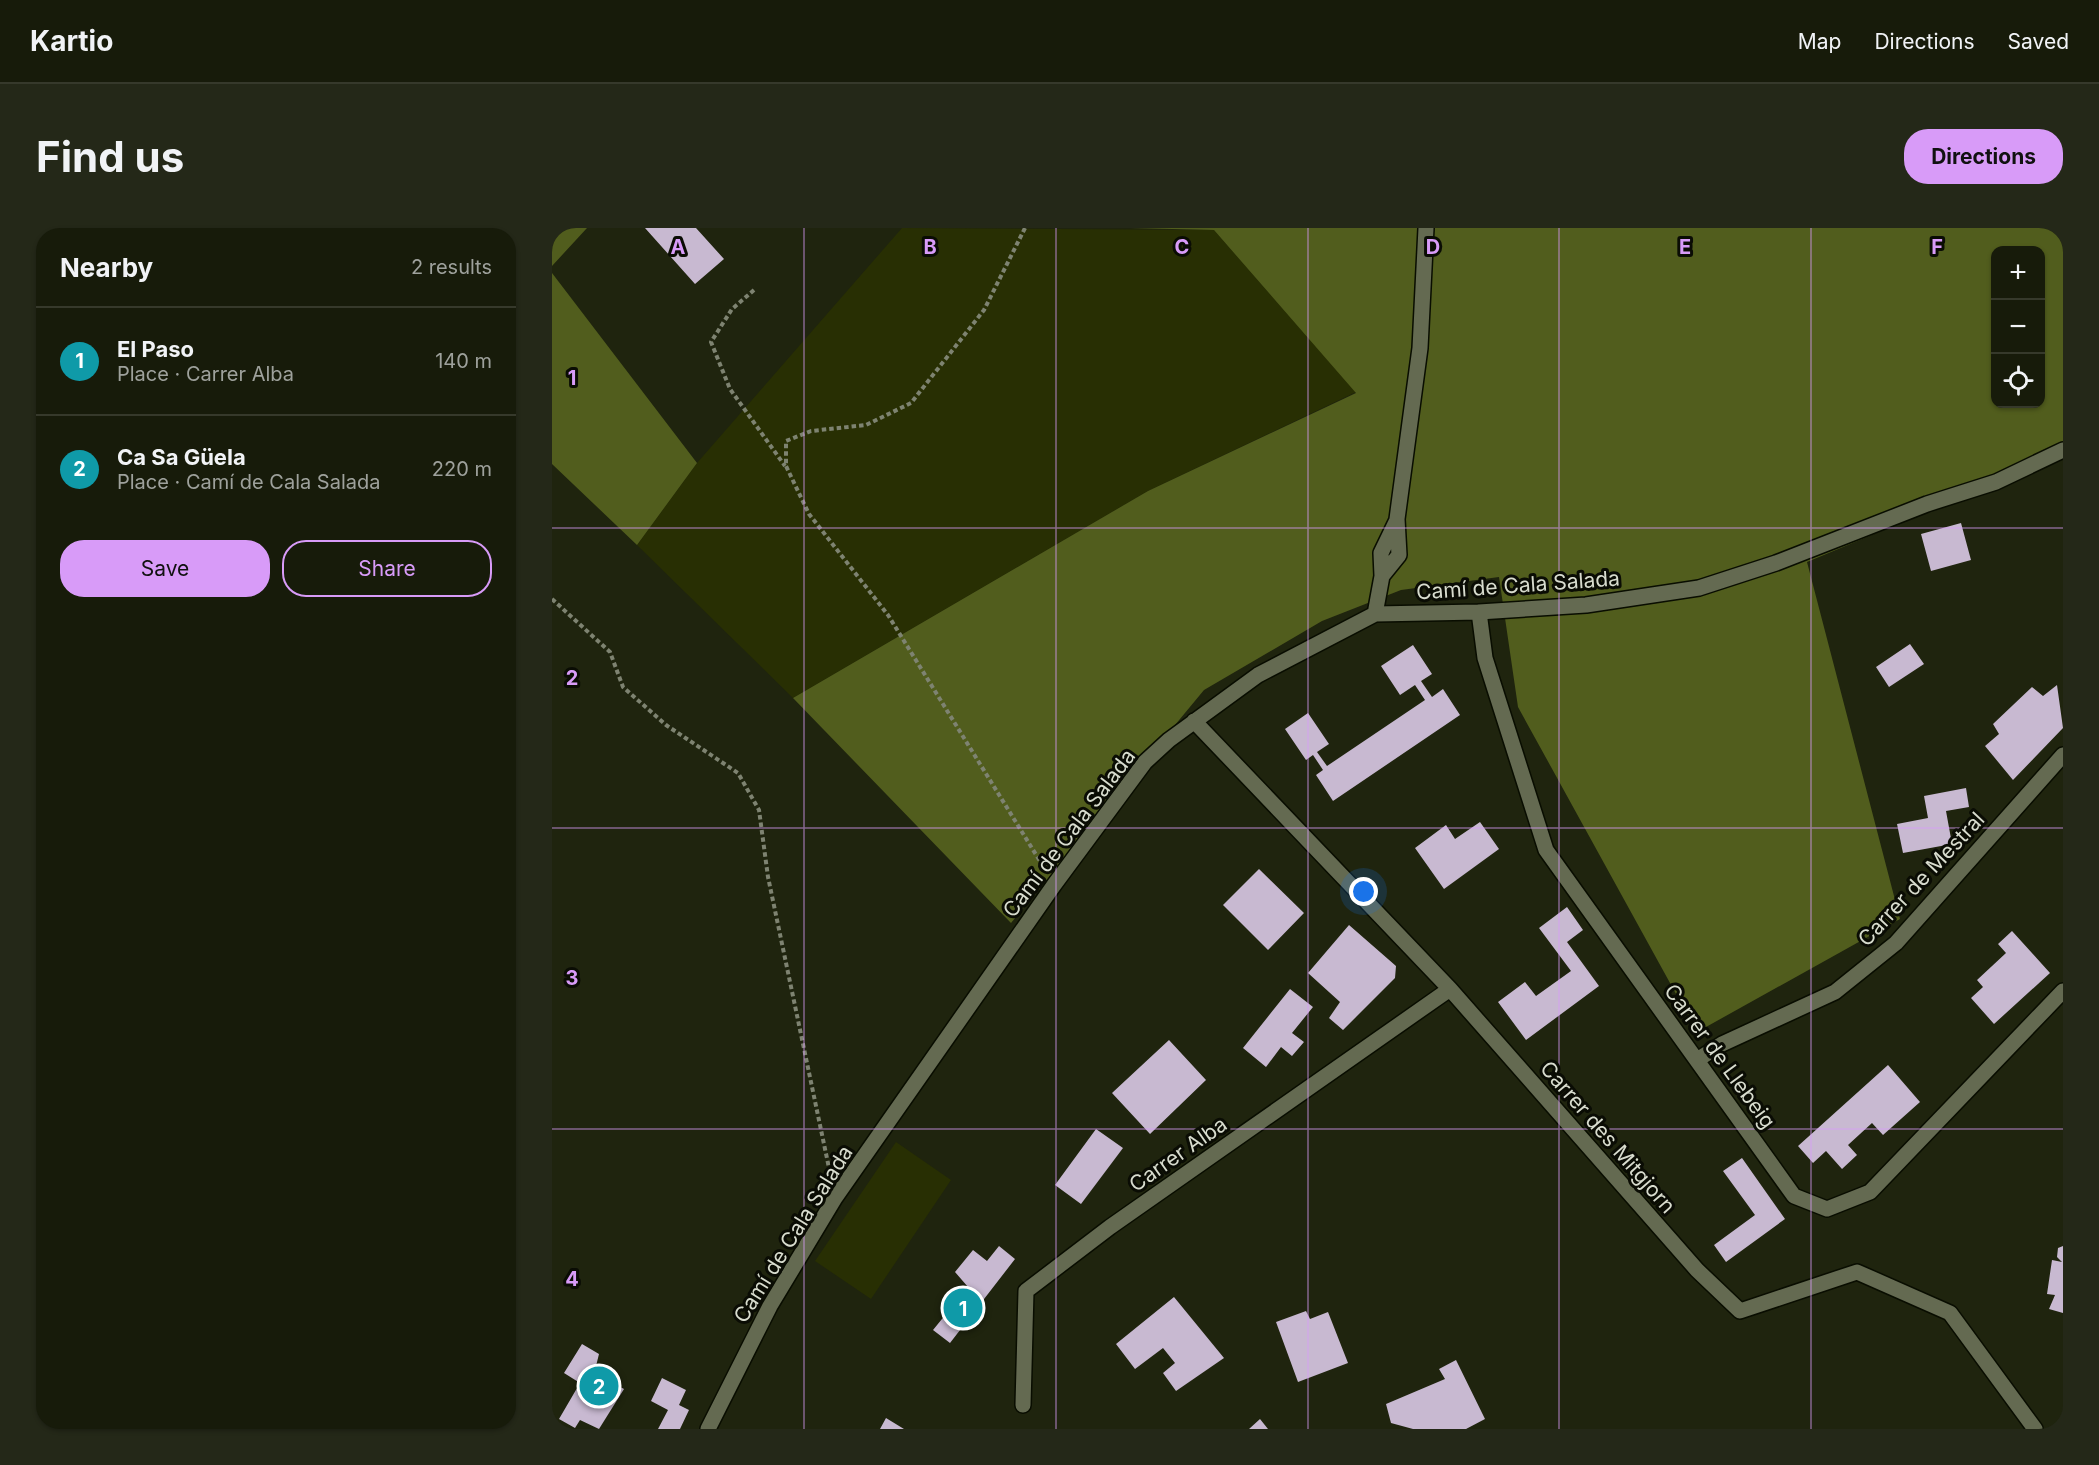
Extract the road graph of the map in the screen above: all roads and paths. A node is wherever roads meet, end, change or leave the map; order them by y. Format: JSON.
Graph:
{"nodes":[{"id":1,"x":1025,"y":228,"type":"edge"},
{"id":2,"x":1426,"y":228,"type":"edge"},
{"id":3,"x":754,"y":290,"type":"dead end"},
{"id":4,"x":2063,"y":450,"type":"edge"},
{"id":5,"x":786,"y":466,"type":"junction"},
{"id":6,"x":552,"y":599,"type":"edge"},
{"id":7,"x":1479,"y":612,"type":"junction"},
{"id":8,"x":1375,"y":614,"type":"junction"},
{"id":9,"x":1194,"y":721,"type":"junction"},
{"id":10,"x":2063,"y":755,"type":"edge"},
{"id":11,"x":1054,"y":885,"type":"junction"},
{"id":12,"x":1450,"y":989,"type":"junction"},
{"id":13,"x":2063,"y":991,"type":"edge"},
{"id":14,"x":1697,"y":1060,"type":"junction"},
{"id":15,"x":836,"y":1198,"type":"junction"},
{"id":16,"x":1023,"y":1405,"type":"dead end"},
{"id":17,"x":708,"y":1429,"type":"edge"},
{"id":18,"x":2035,"y":1429,"type":"edge"}],
"edges":[{"from":1,"to":5,"type":"path"},
{"from":2,"to":8,"type":"street"},
{"from":3,"to":5,"type":"path"},
{"from":4,"to":7,"type":"street","name":"Camí de Cala Salada"},
{"from":5,"to":11,"type":"path"},
{"from":6,"to":15,"type":"path"},
{"from":7,"to":8,"type":"street","name":"Camí de Cala Salada"},
{"from":7,"to":14,"type":"street","name":"Carrer de Llebeig"},
{"from":8,"to":9,"type":"street","name":"Camí de Cala Salada"},
{"from":9,"to":11,"type":"street","name":"Camí de Cala Salada"},
{"from":9,"to":12,"type":"street","name":"Carrer des Mitgjorn"},
{"from":10,"to":14,"type":"street","name":"Carrer de Mestral"},
{"from":11,"to":15,"type":"street","name":"Camí de Cala Salada"},
{"from":12,"to":16,"type":"street","name":"Carrer Alba"},
{"from":12,"to":18,"type":"street","name":"Carrer des Mitgjorn"},
{"from":13,"to":14,"type":"street","name":"Carrer de Llebeig"},
{"from":15,"to":17,"type":"street","name":"Camí de Cala Salada"}]}
